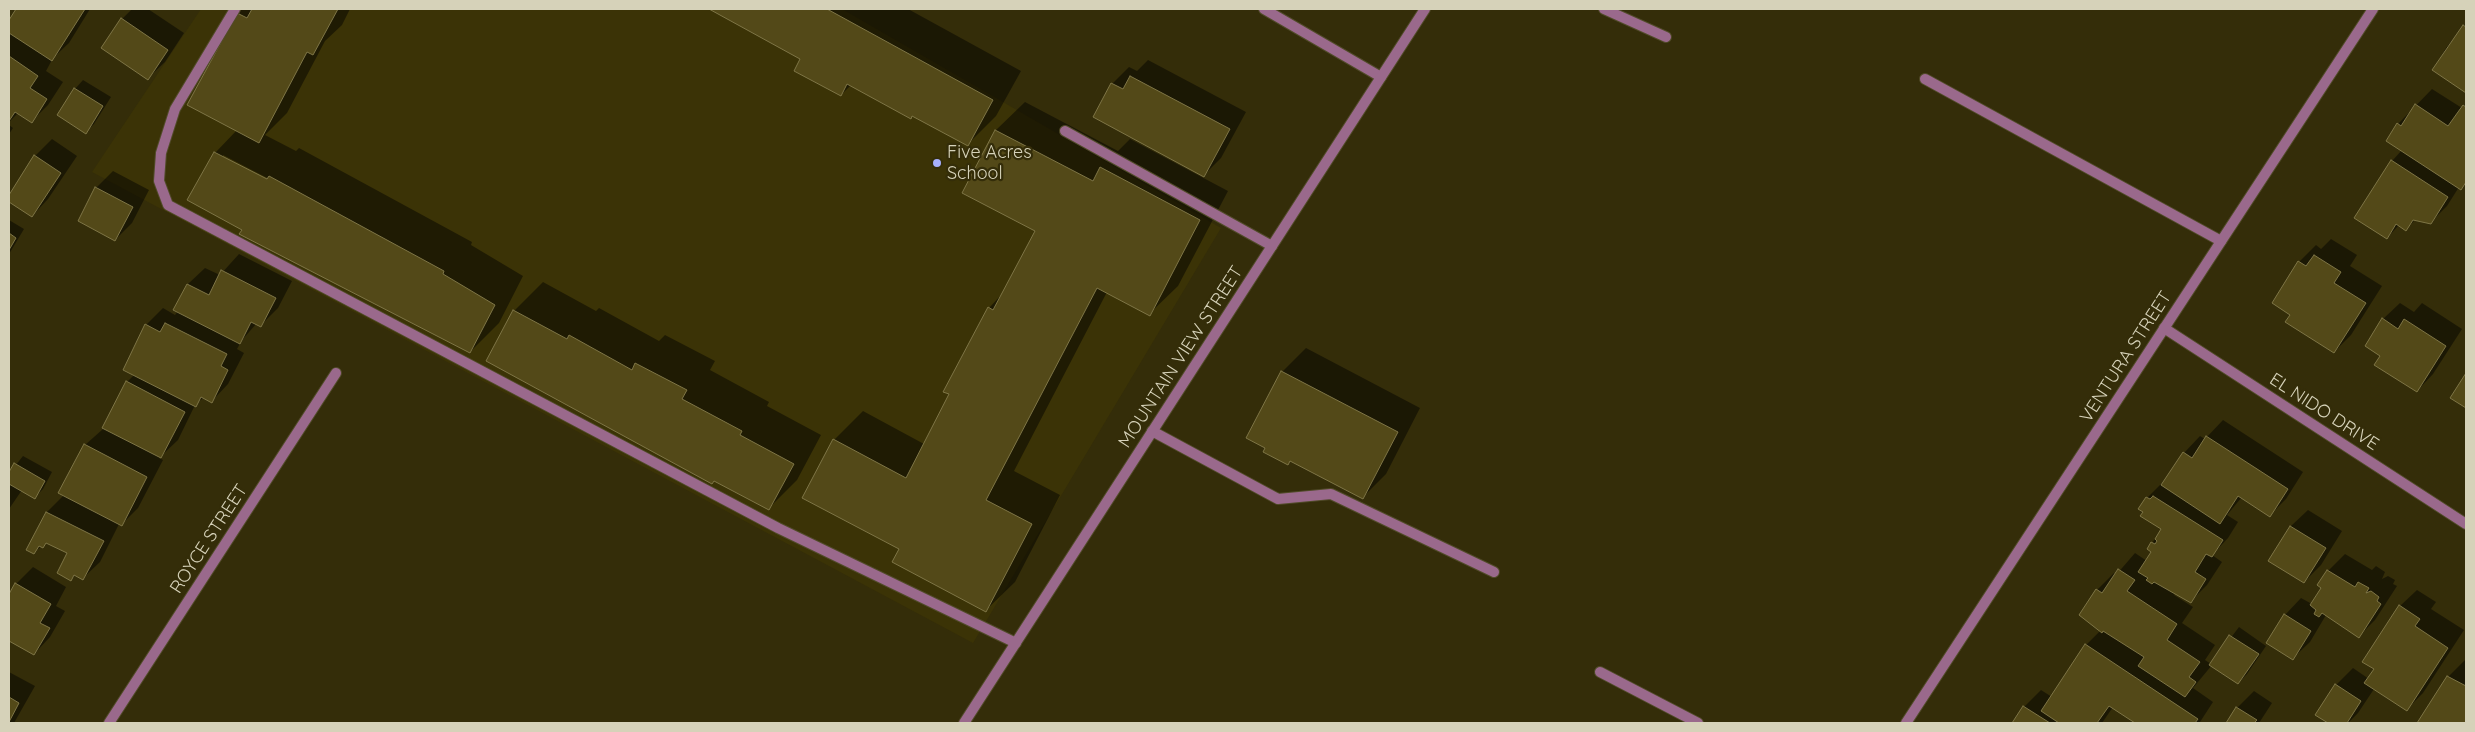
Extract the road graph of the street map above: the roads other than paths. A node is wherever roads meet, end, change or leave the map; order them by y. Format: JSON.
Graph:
{"nodes":[{"id":1,"x":235,"y":9,"type":"edge"},
{"id":2,"x":1264,"y":9,"type":"edge"},
{"id":3,"x":1425,"y":9,"type":"edge"},
{"id":4,"x":1604,"y":9,"type":"edge"},
{"id":5,"x":2374,"y":9,"type":"edge"},
{"id":6,"x":1666,"y":37,"type":"dead end"},
{"id":7,"x":1381,"y":77,"type":"junction"},
{"id":8,"x":1925,"y":79,"type":"dead end"},
{"id":9,"x":1065,"y":131,"type":"dead end"},
{"id":10,"x":2221,"y":242,"type":"junction"},
{"id":11,"x":1272,"y":246,"type":"junction"},
{"id":12,"x":2164,"y":328,"type":"junction"},
{"id":13,"x":336,"y":373,"type":"dead end"},
{"id":14,"x":1152,"y":431,"type":"junction"},
{"id":15,"x":2466,"y":524,"type":"edge"},
{"id":16,"x":1494,"y":572,"type":"dead end"},
{"id":17,"x":1016,"y":643,"type":"junction"},
{"id":18,"x":1600,"y":672,"type":"dead end"},
{"id":19,"x":109,"y":723,"type":"edge"},
{"id":20,"x":964,"y":723,"type":"edge"},
{"id":21,"x":1698,"y":723,"type":"edge"},
{"id":22,"x":1906,"y":723,"type":"edge"}],
"edges":[{"from":1,"to":17,"type":"street"},
{"from":2,"to":7,"type":"street"},
{"from":3,"to":7,"type":"street","name":"MOUNTAIN VIEW STREET"},
{"from":4,"to":6,"type":"street"},
{"from":5,"to":10,"type":"street","name":"VENTURA STREET"},
{"from":7,"to":11,"type":"street","name":"MOUNTAIN VIEW STREET"},
{"from":8,"to":10,"type":"street"},
{"from":9,"to":11,"type":"street"},
{"from":10,"to":12,"type":"street","name":"VENTURA STREET"},
{"from":11,"to":14,"type":"street","name":"MOUNTAIN VIEW STREET"},
{"from":12,"to":15,"type":"street","name":"EL NIDO DRIVE"},
{"from":12,"to":22,"type":"street","name":"VENTURA STREET"},
{"from":13,"to":19,"type":"street","name":"ROYCE STREET"},
{"from":14,"to":16,"type":"street"},
{"from":14,"to":17,"type":"street","name":"MOUNTAIN VIEW STREET"},
{"from":17,"to":20,"type":"street","name":"MOUNTAIN VIEW STREET"},
{"from":18,"to":21,"type":"street"}]}
